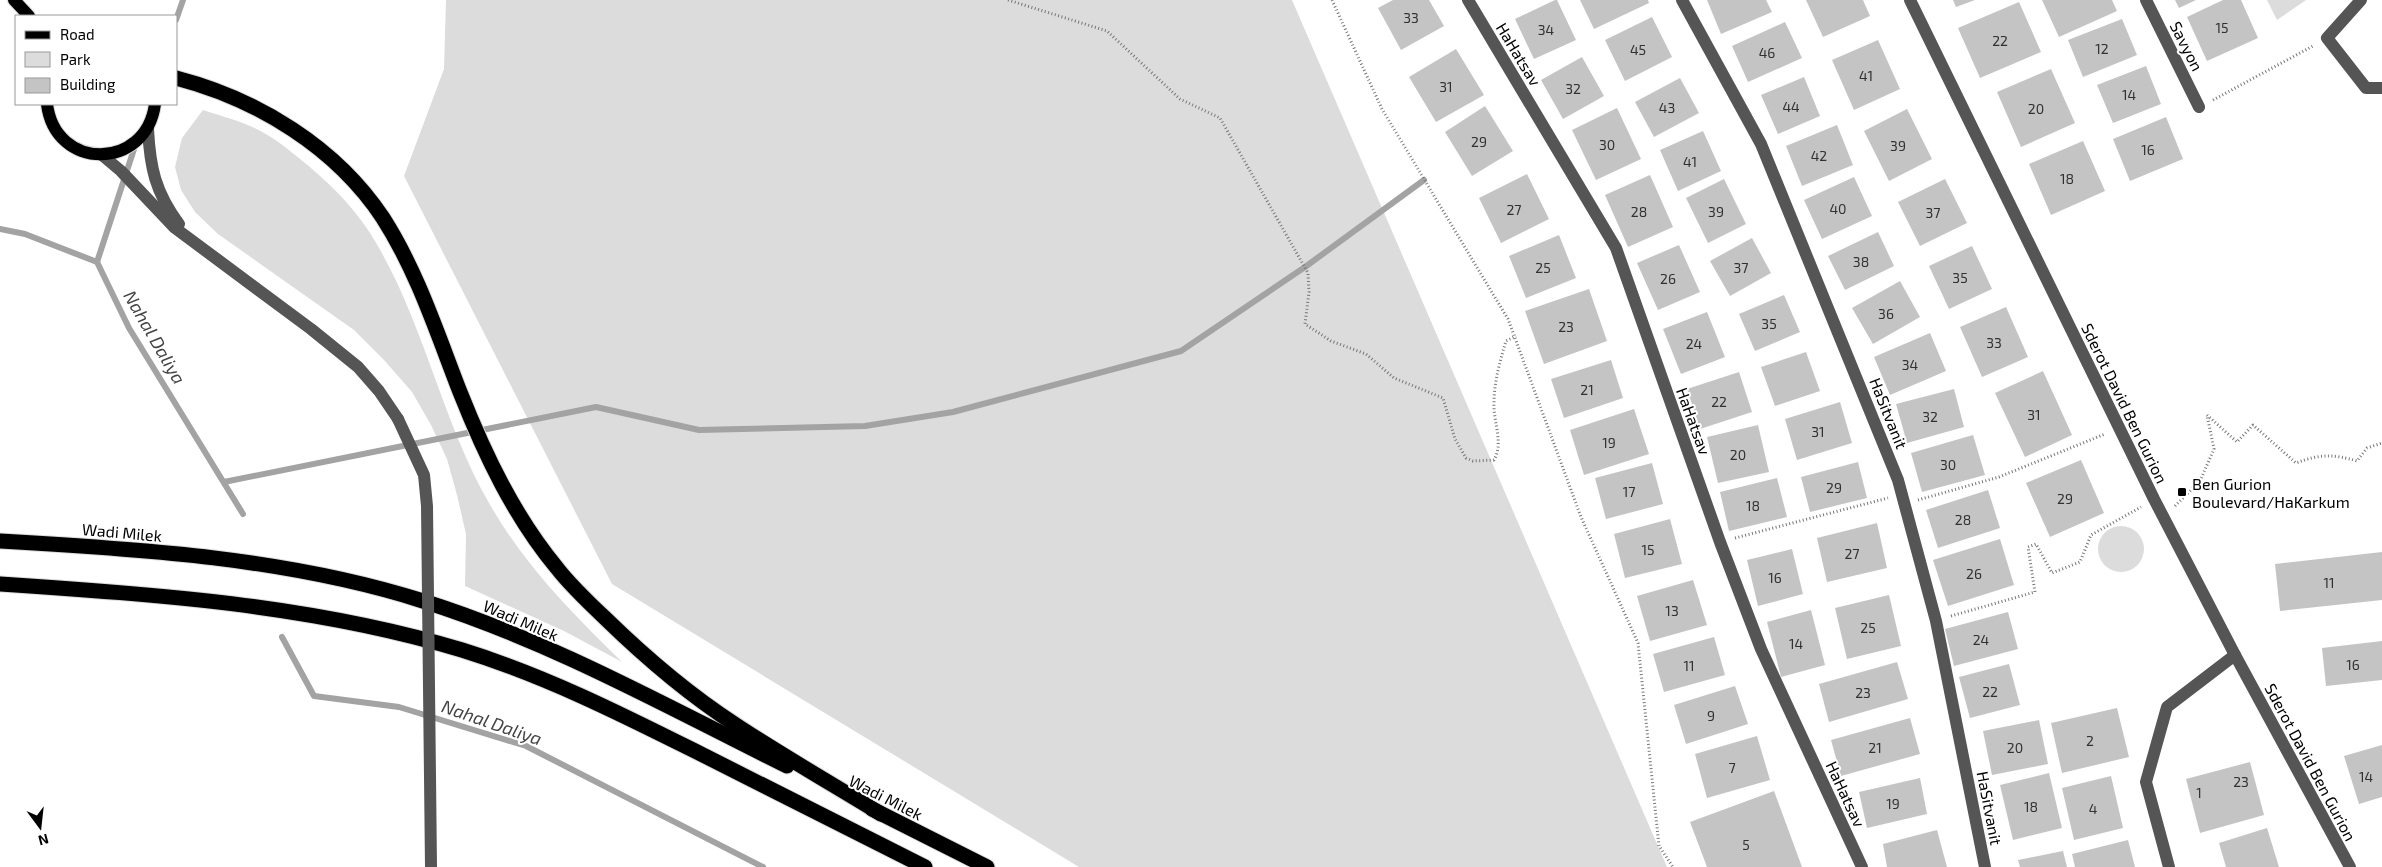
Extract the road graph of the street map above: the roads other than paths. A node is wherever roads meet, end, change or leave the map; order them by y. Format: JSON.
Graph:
{"nodes":[{"id":1,"x":14,"y":0,"type":"edge"},
{"id":2,"x":1468,"y":0,"type":"edge"},
{"id":3,"x":1682,"y":0,"type":"edge"},
{"id":4,"x":1910,"y":0,"type":"edge"},
{"id":5,"x":2146,"y":0,"type":"edge"},
{"id":6,"x":2361,"y":0,"type":"edge"},
{"id":7,"x":28,"y":15,"type":"edge"},
{"id":8,"x":178,"y":79,"type":"edge"},
{"id":9,"x":2382,"y":88,"type":"edge"},
{"id":10,"x":47,"y":105,"type":"edge"},
{"id":11,"x":155,"y":105,"type":"edge"},
{"id":12,"x":2199,"y":107,"type":"road end"},
{"id":13,"x":148,"y":129,"type":"junction"},
{"id":14,"x":102,"y":155,"type":"junction"},
{"id":15,"x":199,"y":246,"type":"junction"},
{"id":16,"x":0,"y":541,"type":"edge"},
{"id":17,"x":0,"y":584,"type":"edge"},
{"id":18,"x":2235,"y":655,"type":"junction"},
{"id":19,"x":881,"y":814,"type":"junction"},
{"id":20,"x":431,"y":867,"type":"edge"},
{"id":21,"x":925,"y":867,"type":"edge"},
{"id":22,"x":987,"y":867,"type":"edge"},
{"id":23,"x":1862,"y":867,"type":"edge"},
{"id":24,"x":1985,"y":867,"type":"edge"},
{"id":25,"x":2169,"y":867,"type":"edge"},
{"id":26,"x":2350,"y":867,"type":"edge"}],
"edges":[{"from":1,"to":7,"type":"main road"},
{"from":2,"to":23,"type":"street","name":"HaHatsav"},
{"from":3,"to":24,"type":"street","name":"HaSitvanit"},
{"from":4,"to":18,"type":"street","name":"Sderot David Ben Gurion"},
{"from":5,"to":12,"type":"street","name":"Savyon"},
{"from":6,"to":9,"type":"street"},
{"from":8,"to":19,"type":"highway"},
{"from":10,"to":14,"type":"main road"},
{"from":11,"to":13,"type":"main road"},
{"from":13,"to":14,"type":"main road"},
{"from":13,"to":15,"type":"street"},
{"from":14,"to":15,"type":"street"},
{"from":15,"to":20,"type":"street","bridge":true},
{"from":16,"to":19,"type":"highway","name":"Wadi Milek"},
{"from":17,"to":21,"type":"highway"},
{"from":18,"to":25,"type":"street"},
{"from":18,"to":26,"type":"street","name":"Sderot David Ben Gurion"},
{"from":19,"to":22,"type":"highway","name":"Wadi Milek"}]}
